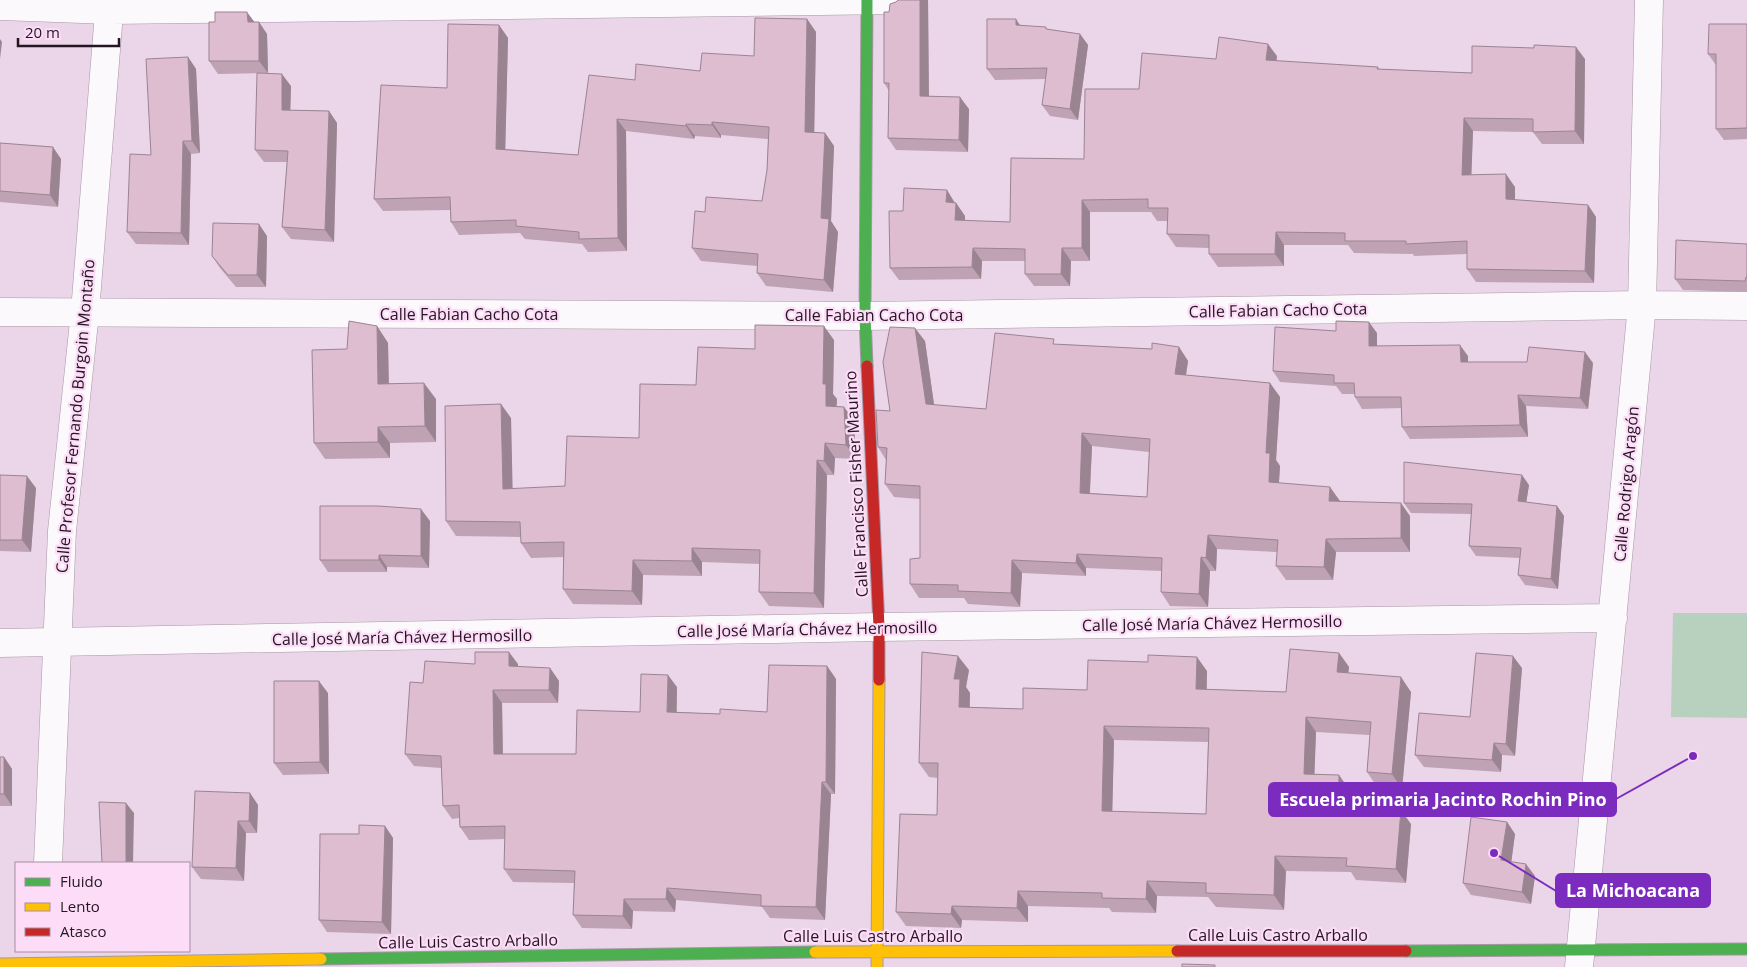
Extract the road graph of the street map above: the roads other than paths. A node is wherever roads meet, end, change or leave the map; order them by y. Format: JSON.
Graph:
{"nodes":[{"id":1,"x":867,"y":0,"type":"edge"},
{"id":2,"x":897,"y":0,"type":"edge"},
{"id":3,"x":1649,"y":0,"type":"edge"},
{"id":4,"x":110,"y":5,"type":"edge"},
{"id":5,"x":0,"y":6,"type":"edge"},
{"id":6,"x":1642,"y":305,"type":"junction"},
{"id":7,"x":1747,"y":306,"type":"edge"},
{"id":8,"x":0,"y":312,"type":"edge"},
{"id":9,"x":85,"y":312,"type":"junction"},
{"id":10,"x":865,"y":316,"type":"junction"},
{"id":11,"x":1614,"y":618,"type":"junction"},
{"id":12,"x":879,"y":628,"type":"junction"},
{"id":13,"x":58,"y":641,"type":"junction"},
{"id":14,"x":0,"y":643,"type":"edge"},
{"id":15,"x":48,"y":862,"type":"edge"},
{"id":16,"x":1747,"y":949,"type":"edge"},
{"id":17,"x":877,"y":951,"type":"junction"},
{"id":18,"x":1580,"y":959,"type":"edge"},
{"id":19,"x":43,"y":960,"type":"edge"},
{"id":20,"x":0,"y":964,"type":"edge"},
{"id":21,"x":877,"y":967,"type":"edge"}],
"edges":[{"from":1,"to":2,"type":"street"},
{"from":1,"to":4,"type":"street"},
{"from":1,"to":10,"type":"street","name":"Calle Francisco Fisher Maurino"},
{"from":3,"to":6,"type":"street","name":"Calle Rodrigo Aragón"},
{"from":4,"to":5,"type":"street"},
{"from":4,"to":9,"type":"street","name":"Calle Profesor Fernando Burgoin Montaño"},
{"from":6,"to":7,"type":"street","name":"Calle Fabian Cacho Cota"},
{"from":6,"to":10,"type":"street","name":"Calle Fabian Cacho Cota"},
{"from":6,"to":11,"type":"street","name":"Calle Rodrigo Aragón"},
{"from":8,"to":9,"type":"street","name":"Calle Fabian Cacho Cota"},
{"from":9,"to":10,"type":"street","name":"Calle Fabian Cacho Cota"},
{"from":9,"to":13,"type":"street","name":"Calle Profesor Fernando Burgoin Montaño"},
{"from":10,"to":12,"type":"street","name":"Calle Francisco Fisher Maurino"},
{"from":11,"to":12,"type":"street","name":"Calle José María Chávez Hermosillo"},
{"from":11,"to":18,"type":"street","name":"Calle Rodrigo Aragón"},
{"from":12,"to":13,"type":"street","name":"Calle José María Chávez Hermosillo"},
{"from":12,"to":17,"type":"street","name":"Calle Francisco Fisher Maurino"},
{"from":13,"to":14,"type":"street","name":"Calle José María Chávez Hermosillo"},
{"from":13,"to":15,"type":"street","name":"Calle Profesor Fernando Burgoin Montaño"},
{"from":16,"to":18,"type":"street","name":"Calle Luis Castro Arballo"},
{"from":17,"to":18,"type":"street","name":"Calle Luis Castro Arballo"},
{"from":17,"to":19,"type":"street","name":"Calle Luis Castro Arballo"},
{"from":17,"to":21,"type":"street","name":"Calle Francisco Fisher Maurino"},
{"from":19,"to":20,"type":"street","name":"Calle Luis Castro Arballo"}]}
